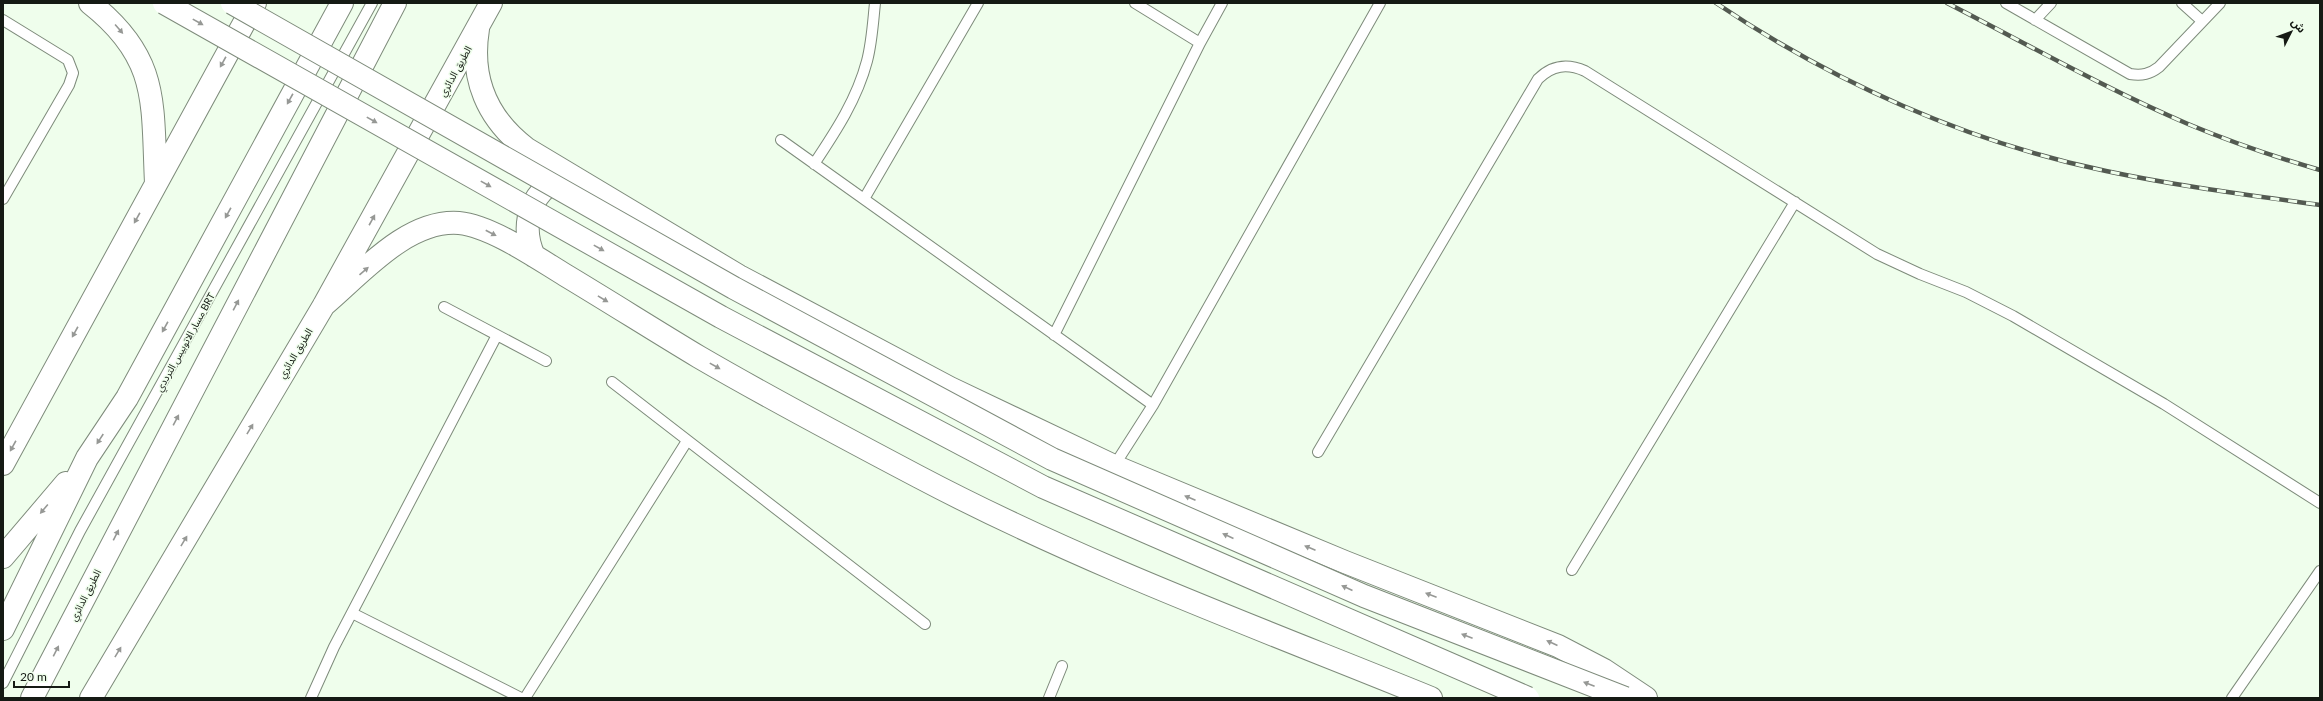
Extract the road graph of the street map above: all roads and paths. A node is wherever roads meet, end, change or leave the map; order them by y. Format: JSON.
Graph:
{"nodes":[{"id":1,"x":90,"y":3,"type":"edge"},
{"id":2,"x":164,"y":3,"type":"edge"},
{"id":3,"x":232,"y":3,"type":"edge"},
{"id":4,"x":255,"y":3,"type":"edge"},
{"id":5,"x":342,"y":3,"type":"edge"},
{"id":6,"x":372,"y":3,"type":"edge"},
{"id":7,"x":395,"y":3,"type":"edge"},
{"id":8,"x":491,"y":3,"type":"edge"},
{"id":9,"x":875,"y":3,"type":"edge"},
{"id":10,"x":978,"y":3,"type":"edge"},
{"id":11,"x":1134,"y":3,"type":"edge"},
{"id":12,"x":1222,"y":3,"type":"edge"},
{"id":13,"x":1380,"y":3,"type":"edge"},
{"id":14,"x":2006,"y":3,"type":"edge"},
{"id":15,"x":2051,"y":3,"type":"edge"},
{"id":16,"x":2182,"y":3,"type":"edge"},
{"id":17,"x":2220,"y":3,"type":"edge"},
{"id":18,"x":3,"y":20,"type":"edge"},
{"id":19,"x":2035,"y":20,"type":"junction"},
{"id":20,"x":2202,"y":21,"type":"junction"},
{"id":21,"x":478,"y":29,"type":"junction"},
{"id":22,"x":1200,"y":43,"type":"junction"},
{"id":23,"x":781,"y":140,"type":"dead end"},
{"id":24,"x":814,"y":164,"type":"junction"},
{"id":25,"x":570,"y":175,"type":"junction"},
{"id":26,"x":156,"y":183,"type":"junction"},
{"id":27,"x":3,"y":199,"type":"edge"},
{"id":28,"x":864,"y":199,"type":"junction"},
{"id":29,"x":1795,"y":202,"type":"junction"},
{"id":30,"x":534,"y":256,"type":"junction"},
{"id":31,"x":324,"y":305,"type":"junction"},
{"id":32,"x":444,"y":307,"type":"dead end"},
{"id":33,"x":496,"y":335,"type":"junction"},
{"id":34,"x":1054,"y":335,"type":"junction"},
{"id":35,"x":546,"y":361,"type":"dead end"},
{"id":36,"x":612,"y":382,"type":"dead end"},
{"id":37,"x":1153,"y":405,"type":"junction"},
{"id":38,"x":688,"y":440,"type":"junction"},
{"id":39,"x":1318,"y":452,"type":"dead end"},
{"id":40,"x":87,"y":458,"type":"junction"},
{"id":41,"x":3,"y":464,"type":"edge"},
{"id":42,"x":1114,"y":466,"type":"junction"},
{"id":43,"x":2320,"y":504,"type":"edge"},
{"id":44,"x":3,"y":557,"type":"edge"},
{"id":45,"x":1572,"y":570,"type":"dead end"},
{"id":46,"x":2320,"y":571,"type":"edge"},
{"id":47,"x":352,"y":614,"type":"junction"},
{"id":48,"x":924,"y":624,"type":"dead end"},
{"id":49,"x":3,"y":629,"type":"edge"},
{"id":50,"x":1062,"y":666,"type":"dead end"},
{"id":51,"x":3,"y":683,"type":"edge"},
{"id":52,"x":32,"y":698,"type":"edge"},
{"id":53,"x":90,"y":698,"type":"edge"},
{"id":54,"x":311,"y":698,"type":"edge"},
{"id":55,"x":521,"y":698,"type":"edge"},
{"id":56,"x":525,"y":698,"type":"edge"},
{"id":57,"x":1049,"y":698,"type":"edge"},
{"id":58,"x":1431,"y":698,"type":"edge"},
{"id":59,"x":1528,"y":698,"type":"edge"},
{"id":60,"x":1625,"y":698,"type":"edge"},
{"id":61,"x":1646,"y":698,"type":"edge"},
{"id":62,"x":2232,"y":698,"type":"edge"}],
"edges":[{"from":1,"to":26,"type":"main road","one_way":true},
{"from":2,"to":59,"type":"main road","one_way":true,"bridge":true},
{"from":60,"to":3,"type":"main road","one_way":true,"bridge":true},
{"from":4,"to":26,"type":"main road","one_way":true},
{"from":5,"to":40,"type":"main road","one_way":true},
{"from":6,"to":51,"type":"lane","name":"مسار الاتوبيس الترددي BRT"},
{"from":52,"to":7,"type":"main road","name":"الطريق الدائري","one_way":true},
{"from":8,"to":21,"type":"main road","name":"الطريق الدائري"},
{"from":9,"to":24,"type":"lane"},
{"from":10,"to":28,"type":"lane"},
{"from":11,"to":22,"type":"lane"},
{"from":12,"to":22,"type":"lane"},
{"from":13,"to":37,"type":"lane"},
{"from":14,"to":19,"type":"lane"},
{"from":15,"to":19,"type":"lane"},
{"from":16,"to":20,"type":"lane"},
{"from":17,"to":20,"type":"lane"},
{"from":18,"to":27,"type":"lane"},
{"from":19,"to":20,"type":"lane"},
{"from":21,"to":25,"type":"main road"},
{"from":31,"to":21,"type":"main road","name":"الطريق الدائري","one_way":true},
{"from":22,"to":34,"type":"lane"},
{"from":23,"to":24,"type":"lane"},
{"from":24,"to":28,"type":"lane"},
{"from":25,"to":30,"type":"main road"},
{"from":25,"to":42,"type":"main road"},
{"from":26,"to":41,"type":"main road","one_way":true},
{"from":28,"to":34,"type":"lane"},
{"from":29,"to":39,"type":"lane"},
{"from":29,"to":43,"type":"lane"},
{"from":29,"to":45,"type":"lane"},
{"from":31,"to":30,"type":"main road","one_way":true},
{"from":30,"to":58,"type":"main road","one_way":true},
{"from":53,"to":31,"type":"main road","name":"الطريق الدائري","one_way":true},
{"from":32,"to":33,"type":"lane"},
{"from":33,"to":35,"type":"lane"},
{"from":33,"to":47,"type":"lane"},
{"from":34,"to":37,"type":"lane"},
{"from":36,"to":38,"type":"lane"},
{"from":37,"to":42,"type":"lane"},
{"from":38,"to":48,"type":"lane"},
{"from":38,"to":56,"type":"lane"},
{"from":40,"to":44,"type":"main road","one_way":true},
{"from":40,"to":49,"type":"main road"},
{"from":61,"to":42,"type":"main road","one_way":true},
{"from":46,"to":62,"type":"lane"},
{"from":47,"to":54,"type":"lane"},
{"from":47,"to":55,"type":"lane"},
{"from":50,"to":57,"type":"lane"}]}
